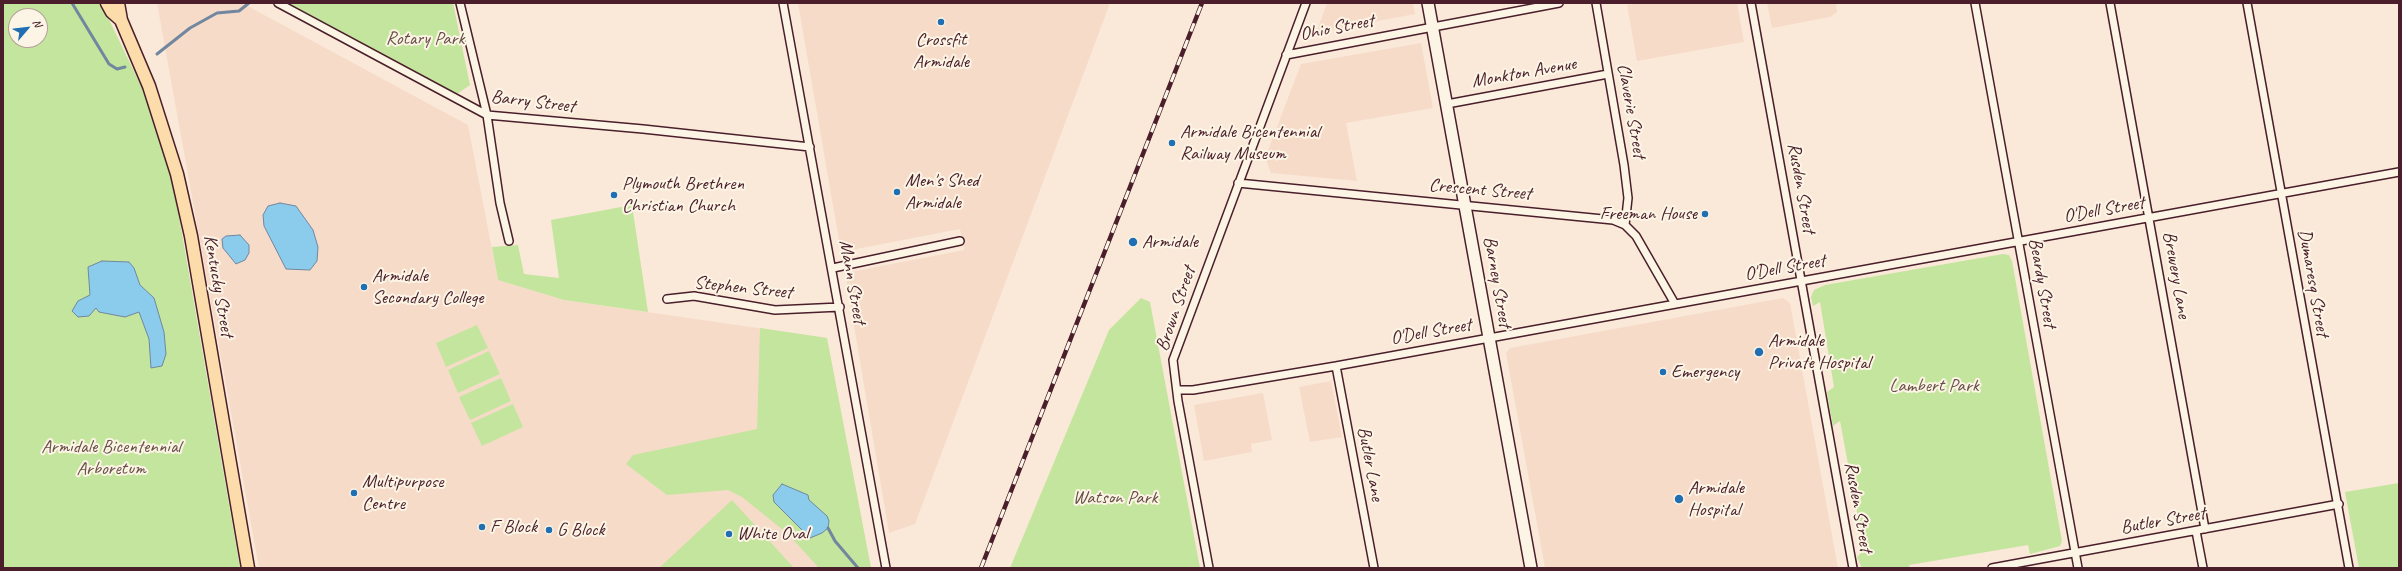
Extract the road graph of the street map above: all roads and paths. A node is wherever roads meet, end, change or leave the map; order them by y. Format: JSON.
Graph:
{"nodes":[{"id":1,"x":107,"y":3,"type":"edge"},
{"id":2,"x":118,"y":3,"type":"edge"},
{"id":3,"x":278,"y":3,"type":"edge"},
{"id":4,"x":460,"y":3,"type":"edge"},
{"id":5,"x":783,"y":3,"type":"edge"},
{"id":6,"x":1306,"y":3,"type":"edge"},
{"id":7,"x":1428,"y":3,"type":"edge"},
{"id":8,"x":1559,"y":3,"type":"edge"},
{"id":9,"x":1596,"y":3,"type":"edge"},
{"id":10,"x":1752,"y":3,"type":"edge"},
{"id":11,"x":1975,"y":3,"type":"edge"},
{"id":12,"x":2110,"y":3,"type":"edge"},
{"id":13,"x":2247,"y":3,"type":"edge"},
{"id":14,"x":121,"y":20,"type":"junction"},
{"id":15,"x":1432,"y":26,"type":"junction"},
{"id":16,"x":1286,"y":55,"type":"junction"},
{"id":17,"x":1608,"y":74,"type":"junction"},
{"id":18,"x":1447,"y":104,"type":"junction"},
{"id":19,"x":487,"y":115,"type":"junction"},
{"id":20,"x":810,"y":147,"type":"junction"},
{"id":21,"x":2399,"y":172,"type":"edge"},
{"id":22,"x":1238,"y":183,"type":"junction"},
{"id":23,"x":2280,"y":194,"type":"junction"},
{"id":24,"x":1465,"y":205,"type":"junction"},
{"id":25,"x":2149,"y":218,"type":"junction"},
{"id":26,"x":1624,"y":226,"type":"junction"},
{"id":27,"x":510,"y":241,"type":"dead end"},
{"id":28,"x":960,"y":241,"type":"dead end"},
{"id":29,"x":2018,"y":242,"type":"junction"},
{"id":30,"x":833,"y":268,"type":"junction"},
{"id":31,"x":1801,"y":280,"type":"junction"},
{"id":32,"x":667,"y":299,"type":"dead end"},
{"id":33,"x":1675,"y":304,"type":"junction"},
{"id":34,"x":840,"y":307,"type":"junction"},
{"id":35,"x":1489,"y":338,"type":"junction"},
{"id":36,"x":1336,"y":366,"type":"junction"},
{"id":37,"x":1177,"y":390,"type":"junction"},
{"id":38,"x":2338,"y":504,"type":"junction"},
{"id":39,"x":2205,"y":530,"type":"junction"},
{"id":40,"x":2196,"y":531,"type":"junction"},
{"id":41,"x":2075,"y":553,"type":"junction"},
{"id":42,"x":248,"y":568,"type":"edge"},
{"id":43,"x":886,"y":568,"type":"edge"},
{"id":44,"x":1209,"y":568,"type":"edge"},
{"id":45,"x":1374,"y":568,"type":"edge"},
{"id":46,"x":1531,"y":568,"type":"edge"},
{"id":47,"x":1853,"y":568,"type":"edge"},
{"id":48,"x":1992,"y":568,"type":"edge"},
{"id":49,"x":2078,"y":568,"type":"edge"},
{"id":50,"x":2203,"y":568,"type":"edge"},
{"id":51,"x":2349,"y":568,"type":"edge"}],
"edges":[{"from":1,"to":14,"type":"main road","name":"Kentucky Street"},
{"from":2,"to":14,"type":"main road","name":"Kentucky Street"},
{"from":3,"to":19,"type":"street","name":"Barry Street"},
{"from":4,"to":19,"type":"street"},
{"from":5,"to":20,"type":"street","name":"Mann Street"},
{"from":6,"to":16,"type":"street","name":"Brown Street"},
{"from":7,"to":15,"type":"street","name":"Barney Street"},
{"from":8,"to":15,"type":"street","name":"Ohio Street"},
{"from":9,"to":17,"type":"street","name":"Claverie Street"},
{"from":10,"to":31,"type":"street","name":"Rusden Street"},
{"from":11,"to":29,"type":"street","name":"Beardy Street"},
{"from":12,"to":25,"type":"street","name":"Brewery Lane"},
{"from":13,"to":23,"type":"street","name":"Dumaresq Street"},
{"from":14,"to":42,"type":"main road","name":"Kentucky Street"},
{"from":15,"to":16,"type":"street","name":"Ohio Street"},
{"from":15,"to":18,"type":"street","name":"Barney Street"},
{"from":16,"to":22,"type":"street","name":"Brown Street"},
{"from":17,"to":18,"type":"street","name":"Monkton Avenue"},
{"from":17,"to":26,"type":"street","name":"Claverie Street"},
{"from":18,"to":24,"type":"street","name":"Barney Street"},
{"from":19,"to":20,"type":"street","name":"Barry Street"},
{"from":19,"to":27,"type":"street"},
{"from":20,"to":30,"type":"street","name":"Mann Street"},
{"from":21,"to":23,"type":"street","name":"O'Dell Street"},
{"from":22,"to":24,"type":"street","name":"Crescent Street"},
{"from":22,"to":37,"type":"street","name":"Brown Street"},
{"from":23,"to":25,"type":"street","name":"O'Dell Street"},
{"from":23,"to":38,"type":"street","name":"Dumaresq Street"},
{"from":24,"to":26,"type":"street","name":"Crescent Street"},
{"from":24,"to":35,"type":"street","name":"Barney Street"},
{"from":25,"to":29,"type":"street","name":"O'Dell Street"},
{"from":25,"to":39,"type":"street","name":"Brewery Lane"},
{"from":26,"to":33,"type":"street","name":"Crescent Street"},
{"from":28,"to":30,"type":"street"},
{"from":29,"to":31,"type":"street","name":"O'Dell Street"},
{"from":29,"to":41,"type":"street","name":"Beardy Street"},
{"from":30,"to":34,"type":"street","name":"Mann Street"},
{"from":31,"to":33,"type":"street","name":"O'Dell Street"},
{"from":31,"to":47,"type":"street","name":"Rusden Street"},
{"from":32,"to":34,"type":"street","name":"Stephen Street"},
{"from":33,"to":35,"type":"street","name":"O'Dell Street"},
{"from":34,"to":43,"type":"street","name":"Mann Street"},
{"from":35,"to":36,"type":"street","name":"O'Dell Street"},
{"from":35,"to":46,"type":"street","name":"Barney Street"},
{"from":36,"to":37,"type":"street","name":"O'Dell Street"},
{"from":36,"to":45,"type":"street","name":"Butler Lane"},
{"from":37,"to":44,"type":"street","name":"Brown Street"},
{"from":38,"to":39,"type":"street","name":"Butler Street"},
{"from":38,"to":51,"type":"street","name":"Dumaresq Street"},
{"from":39,"to":40,"type":"street","name":"Butler Street"},
{"from":40,"to":41,"type":"street","name":"Butler Street"},
{"from":40,"to":50,"type":"street"},
{"from":41,"to":48,"type":"street","name":"Butler Street"},
{"from":41,"to":49,"type":"street","name":"Beardy Street"}]}
